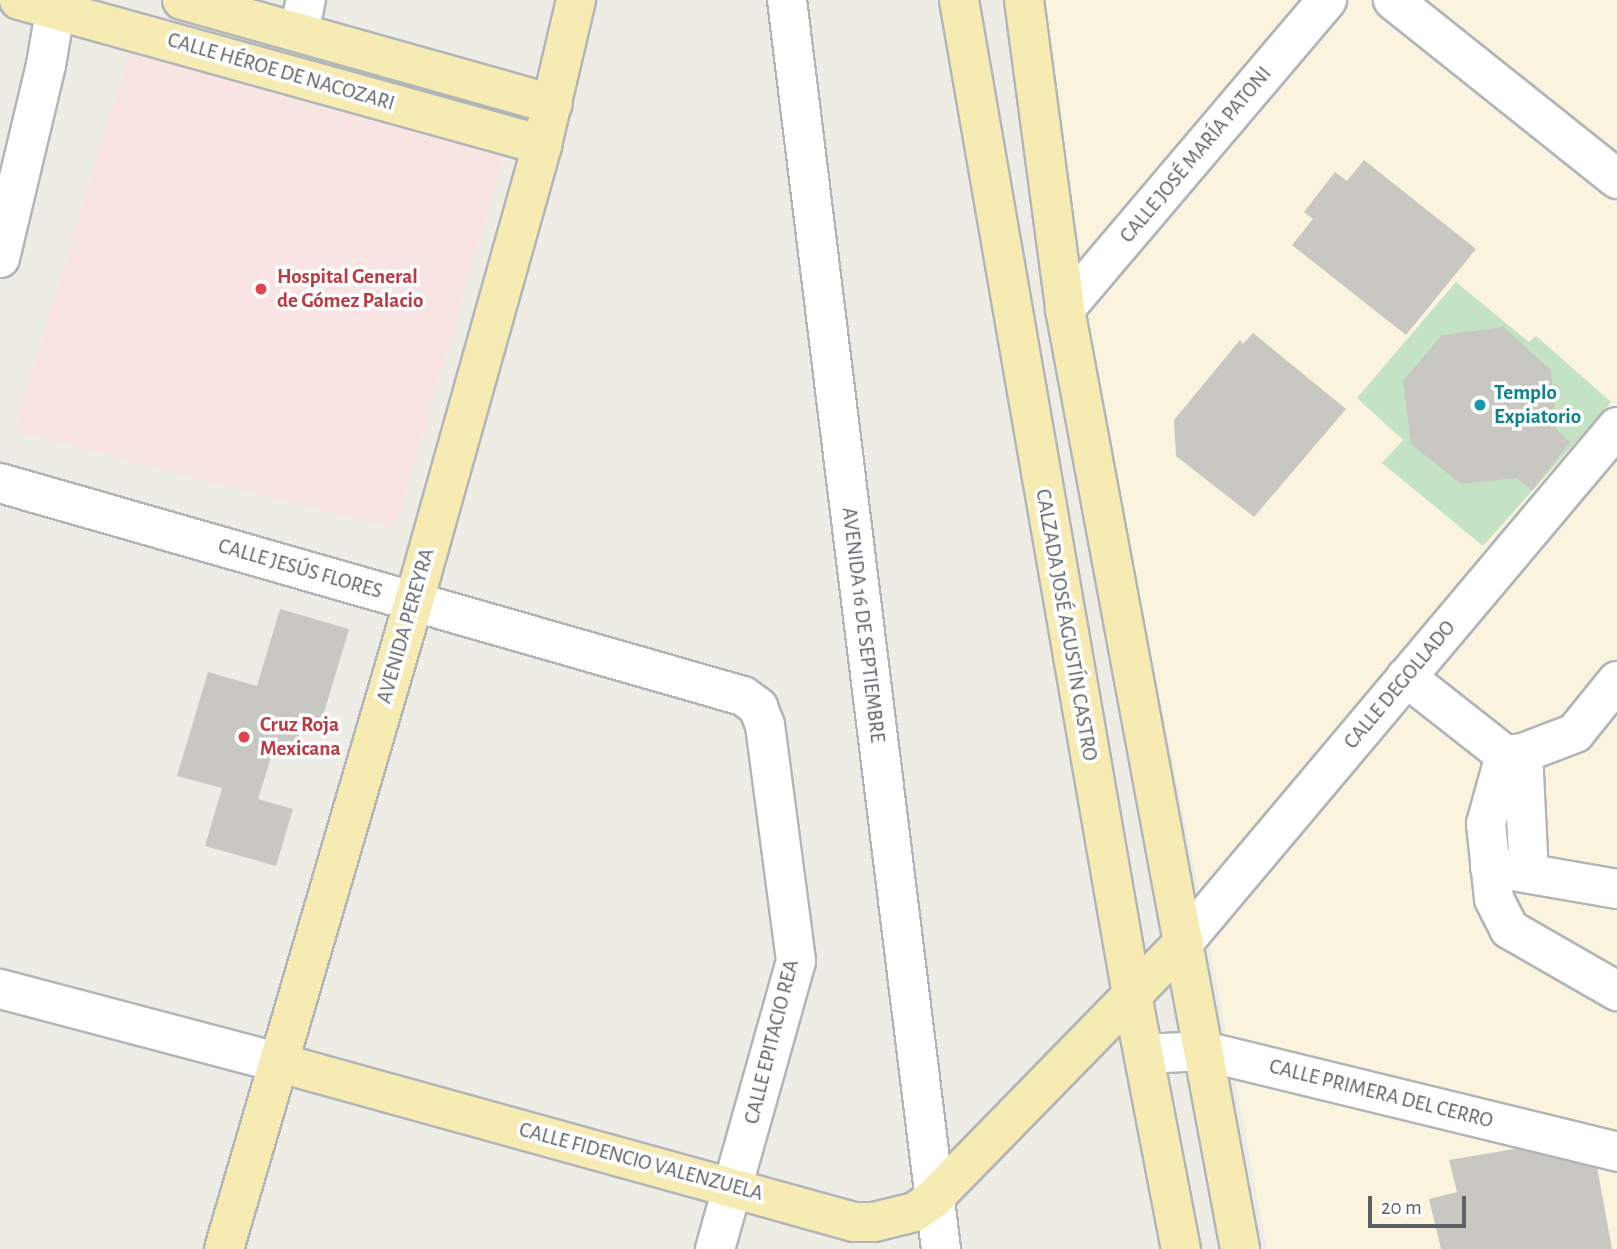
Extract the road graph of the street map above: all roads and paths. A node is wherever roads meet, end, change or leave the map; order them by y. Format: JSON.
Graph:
{"nodes":[{"id":1,"x":19,"y":0,"type":"edge"},
{"id":2,"x":182,"y":0,"type":"edge"},
{"id":3,"x":576,"y":0,"type":"edge"},
{"id":4,"x":787,"y":0,"type":"edge"},
{"id":5,"x":959,"y":0,"type":"edge"},
{"id":6,"x":1024,"y":0,"type":"edge"},
{"id":7,"x":1327,"y":0,"type":"edge"},
{"id":8,"x":1393,"y":0,"type":"edge"},
{"id":9,"x":57,"y":5,"type":"edge"},
{"id":10,"x":302,"y":16,"type":"edge"},
{"id":11,"x":552,"y":103,"type":"junction"},
{"id":12,"x":542,"y":145,"type":"junction"},
{"id":13,"x":1617,"y":179,"type":"edge"},
{"id":14,"x":0,"y":258,"type":"edge"},
{"id":15,"x":1065,"y":309,"type":"junction"},
{"id":16,"x":1617,"y":427,"type":"edge"},
{"id":17,"x":0,"y":483,"type":"edge"},
{"id":18,"x":414,"y":601,"type":"junction"},
{"id":19,"x":1406,"y":677,"type":"junction"},
{"id":20,"x":1617,"y":681,"type":"edge"},
{"id":21,"x":758,"y":707,"type":"joint"},
{"id":22,"x":1514,"y":754,"type":"junction"},
{"id":23,"x":1490,"y":867,"type":"junction"},
{"id":24,"x":1529,"y":874,"type":"junction"},
{"id":25,"x":1617,"y":889,"type":"edge"},
{"id":26,"x":1184,"y":942,"type":"junction"},
{"id":27,"x":0,"y":989,"type":"edge"},
{"id":28,"x":1617,"y":991,"type":"edge"},
{"id":29,"x":1132,"y":995,"type":"junction"},
{"id":30,"x":1204,"y":1051,"type":"junction"},
{"id":31,"x":1144,"y":1054,"type":"junction"},
{"id":32,"x":280,"y":1063,"type":"junction"},
{"id":33,"x":1617,"y":1152,"type":"edge"},
{"id":34,"x":733,"y":1187,"type":"junction"},
{"id":35,"x":934,"y":1198,"type":"junction"},
{"id":36,"x":225,"y":1249,"type":"edge"},
{"id":37,"x":715,"y":1249,"type":"edge"},
{"id":38,"x":941,"y":1249,"type":"edge"},
{"id":39,"x":1181,"y":1249,"type":"edge"},
{"id":40,"x":1240,"y":1249,"type":"edge"}],
"edges":[{"from":1,"to":9,"type":"main road","name":"CALLE HÉROE DE NACOZARI"},
{"from":2,"to":10,"type":"main road","name":"CALLE HÉROE DE NACOZARI"},
{"from":3,"to":11,"type":"main road","name":"AVENIDA PEREYRA"},
{"from":4,"to":35,"type":"street","name":"AVENIDA 16 DE SEPTIEMBRE"},
{"from":5,"to":29,"type":"main road","name":"CALZADA JOSÉ AGUSTÍN CASTRO"},
{"from":6,"to":15,"type":"main road"},
{"from":7,"to":15,"type":"street","name":"CALLE JOSÉ MARÍA PATONI"},
{"from":8,"to":13,"type":"street"},
{"from":9,"to":12,"type":"main road","name":"CALLE HÉROE DE NACOZARI"},
{"from":9,"to":14,"type":"street"},
{"from":10,"to":11,"type":"main road","name":"CALLE HÉROE DE NACOZARI"},
{"from":11,"to":12,"type":"main road","name":"AVENIDA PEREYRA"},
{"from":12,"to":18,"type":"main road","name":"AVENIDA PEREYRA"},
{"from":15,"to":26,"type":"main road"},
{"from":16,"to":19,"type":"street","name":"CALLE DEGOLLADO"},
{"from":17,"to":18,"type":"street","name":"CALLE JESÚS FLORES"},
{"from":18,"to":21,"type":"street","name":"CALLE JESÚS FLORES"},
{"from":18,"to":32,"type":"main road","name":"AVENIDA PEREYRA"},
{"from":19,"to":22,"type":"street"},
{"from":19,"to":26,"type":"street","name":"CALLE DEGOLLADO"},
{"from":20,"to":22,"type":"street"},
{"from":21,"to":34,"type":"street","name":"CALLE EPITACIO REA"},
{"from":22,"to":23,"type":"street"},
{"from":22,"to":24,"type":"street"},
{"from":23,"to":24,"type":"street"},
{"from":23,"to":28,"type":"street"},
{"from":24,"to":25,"type":"street"},
{"from":26,"to":29,"type":"main road","name":"CALLE FIDENCIO VALENZUELA"},
{"from":26,"to":30,"type":"main road"},
{"from":27,"to":32,"type":"street","name":"CALLE FIDENCIO VALENZUELA"},
{"from":29,"to":31,"type":"main road","name":"CALZADA JOSÉ AGUSTÍN CASTRO"},
{"from":29,"to":35,"type":"main road","name":"CALLE FIDENCIO VALENZUELA"},
{"from":30,"to":31,"type":"street","name":"CALLE PRIMERA DEL CERRO"},
{"from":30,"to":33,"type":"street","name":"CALLE PRIMERA DEL CERRO"},
{"from":30,"to":40,"type":"main road"},
{"from":31,"to":39,"type":"main road","name":"CALZADA JOSÉ AGUSTÍN CASTRO"},
{"from":32,"to":34,"type":"main road","name":"CALLE FIDENCIO VALENZUELA"},
{"from":32,"to":36,"type":"main road","name":"AVENIDA PEREYRA"},
{"from":34,"to":35,"type":"main road","name":"CALLE FIDENCIO VALENZUELA"},
{"from":34,"to":37,"type":"street","name":"CALLE EPITACIO REA"},
{"from":35,"to":38,"type":"street","name":"AVENIDA 16 DE SEPTIEMBRE"}]}
